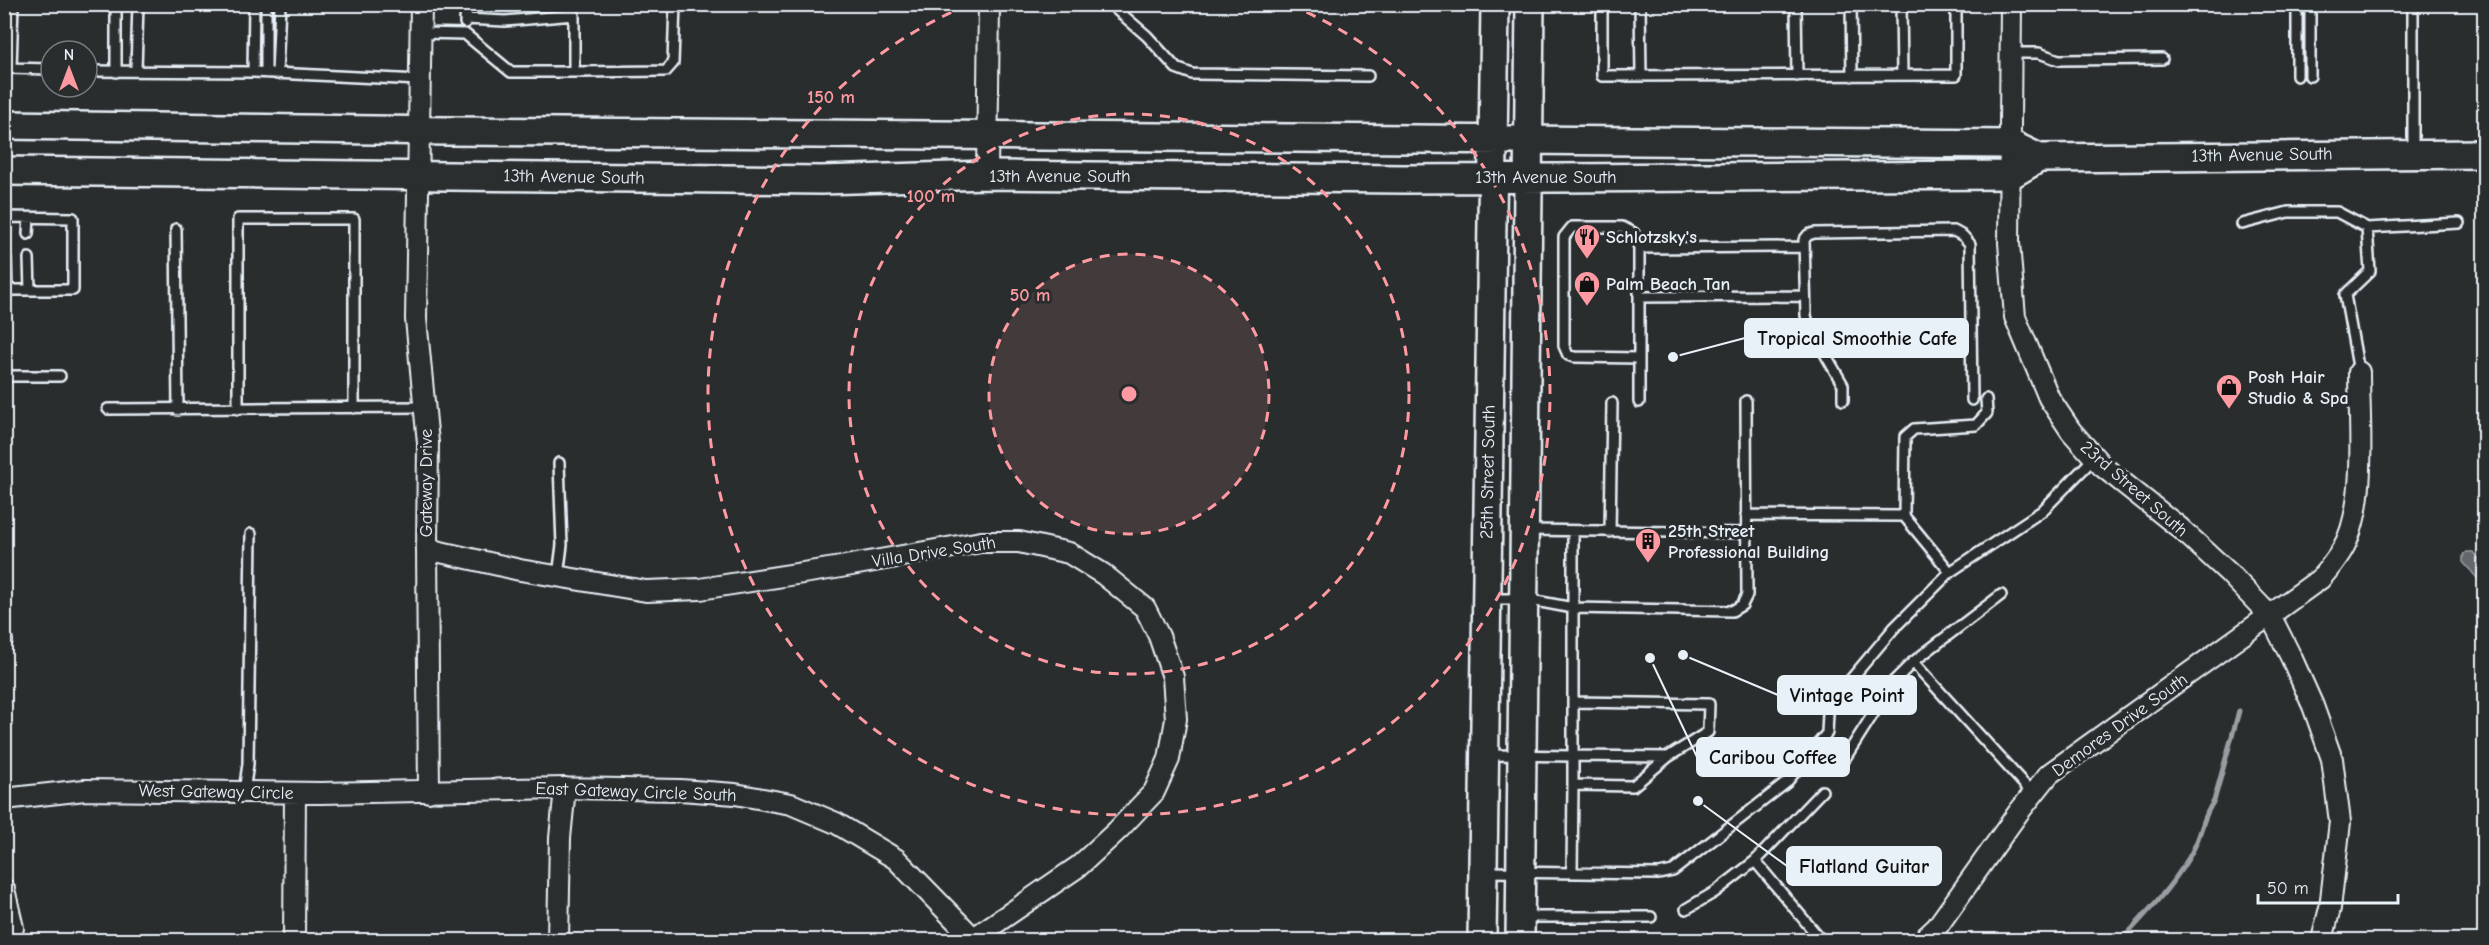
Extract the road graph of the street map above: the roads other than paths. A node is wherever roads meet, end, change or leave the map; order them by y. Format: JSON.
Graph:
{"nodes":[{"id":1,"x":13,"y":4,"type":"edge"},
{"id":2,"x":116,"y":4,"type":"edge"},
{"id":3,"x":138,"y":4,"type":"edge"},
{"id":4,"x":254,"y":4,"type":"edge"},
{"id":5,"x":266,"y":4,"type":"edge"},
{"id":6,"x":280,"y":4,"type":"edge"},
{"id":7,"x":421,"y":4,"type":"edge"},
{"id":8,"x":466,"y":4,"type":"edge"},
{"id":9,"x":675,"y":4,"type":"edge"},
{"id":10,"x":989,"y":4,"type":"edge"},
{"id":11,"x":1110,"y":4,"type":"edge"},
{"id":12,"x":1494,"y":4,"type":"edge"},
{"id":13,"x":1530,"y":4,"type":"edge"},
{"id":14,"x":1602,"y":4,"type":"edge"},
{"id":15,"x":1640,"y":4,"type":"edge"},
{"id":16,"x":1796,"y":4,"type":"edge"},
{"id":17,"x":1851,"y":4,"type":"edge"},
{"id":18,"x":1901,"y":4,"type":"edge"},
{"id":19,"x":1956,"y":4,"type":"edge"},
{"id":20,"x":2011,"y":4,"type":"edge"},
{"id":21,"x":2297,"y":4,"type":"edge"},
{"id":22,"x":2310,"y":4,"type":"edge"},
{"id":23,"x":2413,"y":4,"type":"edge"},
{"id":24,"x":465,"y":19,"type":"junction"},
{"id":25,"x":421,"y":33,"type":"junction"},
{"id":26,"x":465,"y":34,"type":"junction"},
{"id":27,"x":2010,"y":53,"type":"junction"},
{"id":28,"x":2162,"y":59,"type":"dead end"},
{"id":29,"x":8,"y":68,"type":"edge"},
{"id":30,"x":39,"y":69,"type":"edge"},
{"id":31,"x":136,"y":70,"type":"junction"},
{"id":32,"x":99,"y":71,"type":"edge"},
{"id":33,"x":116,"y":72,"type":"junction"},
{"id":34,"x":253,"y":72,"type":"junction"},
{"id":35,"x":574,"y":72,"type":"junction"},
{"id":36,"x":266,"y":73,"type":"junction"},
{"id":37,"x":277,"y":74,"type":"junction"},
{"id":38,"x":1902,"y":75,"type":"junction"},
{"id":39,"x":1368,"y":76,"type":"dead end"},
{"id":40,"x":1641,"y":76,"type":"junction"},
{"id":41,"x":1797,"y":76,"type":"junction"},
{"id":42,"x":1852,"y":76,"type":"junction"},
{"id":43,"x":2297,"y":76,"type":"dead end"},
{"id":44,"x":2310,"y":76,"type":"dead end"},
{"id":45,"x":420,"y":80,"type":"junction"},
{"id":46,"x":4,"y":124,"type":"edge"},
{"id":47,"x":419,"y":130,"type":"junction"},
{"id":48,"x":987,"y":136,"type":"junction"},
{"id":49,"x":1492,"y":140,"type":"junction"},
{"id":50,"x":1528,"y":141,"type":"junction"},
{"id":51,"x":2010,"y":144,"type":"junction"},
{"id":52,"x":2414,"y":154,"type":"junction"},
{"id":53,"x":2484,"y":154,"type":"edge"},
{"id":54,"x":2039,"y":158,"type":"junction"},
{"id":55,"x":4,"y":171,"type":"edge"},
{"id":56,"x":418,"y":175,"type":"junction"},
{"id":57,"x":987,"y":175,"type":"junction"},
{"id":58,"x":2010,"y":175,"type":"junction"},
{"id":59,"x":1527,"y":177,"type":"junction"},
{"id":60,"x":1492,"y":178,"type":"junction"},
{"id":61,"x":5,"y":218,"type":"edge"},
{"id":62,"x":29,"y":218,"type":"junction"},
{"id":63,"x":2458,"y":223,"type":"dead end"},
{"id":64,"x":2242,"y":224,"type":"dead end"},
{"id":65,"x":2367,"y":228,"type":"junction"},
{"id":66,"x":176,"y":229,"type":"dead end"},
{"id":67,"x":6,"y":234,"type":"edge"},
{"id":68,"x":28,"y":234,"type":"dead end"},
{"id":69,"x":1804,"y":247,"type":"junction"},
{"id":70,"x":1639,"y":248,"type":"junction"},
{"id":71,"x":6,"y":258,"type":"dead end"},
{"id":72,"x":29,"y":258,"type":"dead end"},
{"id":73,"x":6,"y":290,"type":"edge"},
{"id":74,"x":30,"y":290,"type":"junction"},
{"id":75,"x":1805,"y":296,"type":"junction"},
{"id":76,"x":1639,"y":297,"type":"junction"},
{"id":77,"x":1639,"y":358,"type":"junction"},
{"id":78,"x":2359,"y":372,"type":"joint"},
{"id":79,"x":4,"y":376,"type":"edge"},
{"id":80,"x":60,"y":376,"type":"dead end"},
{"id":81,"x":1986,"y":399,"type":"dead end"},
{"id":82,"x":1844,"y":400,"type":"dead end"},
{"id":83,"x":1972,"y":400,"type":"dead end"},
{"id":84,"x":1746,"y":401,"type":"dead end"},
{"id":85,"x":1639,"y":402,"type":"dead end"},
{"id":86,"x":1612,"y":403,"type":"dead end"},
{"id":87,"x":425,"y":407,"type":"junction"},
{"id":88,"x":354,"y":408,"type":"junction"},
{"id":89,"x":238,"y":409,"type":"junction"},
{"id":90,"x":108,"y":410,"type":"dead end"},
{"id":91,"x":178,"y":410,"type":"junction"},
{"id":92,"x":2094,"y":458,"type":"junction"},
{"id":93,"x":559,"y":463,"type":"dead end"},
{"id":94,"x":1746,"y":515,"type":"junction"},
{"id":95,"x":1904,"y":516,"type":"junction"},
{"id":96,"x":1526,"y":530,"type":"junction"},
{"id":97,"x":1573,"y":531,"type":"junction"},
{"id":98,"x":1610,"y":532,"type":"junction"},
{"id":99,"x":1746,"y":533,"type":"junction"},
{"id":100,"x":251,"y":534,"type":"dead end"},
{"id":101,"x":427,"y":549,"type":"junction"},
{"id":102,"x":1950,"y":573,"type":"junction"},
{"id":103,"x":558,"y":576,"type":"junction"},
{"id":104,"x":2001,"y":595,"type":"dead end"},
{"id":105,"x":1487,"y":599,"type":"junction"},
{"id":106,"x":1525,"y":599,"type":"junction"},
{"id":107,"x":1574,"y":608,"type":"junction"},
{"id":108,"x":2271,"y":617,"type":"junction"},
{"id":109,"x":4,"y":625,"type":"edge"},
{"id":110,"x":4,"y":642,"type":"edge"},
{"id":111,"x":1913,"y":662,"type":"junction"},
{"id":112,"x":1574,"y":702,"type":"junction"},
{"id":113,"x":1485,"y":755,"type":"junction"},
{"id":114,"x":1523,"y":755,"type":"junction"},
{"id":115,"x":1573,"y":756,"type":"junction"},
{"id":116,"x":1668,"y":757,"type":"junction"},
{"id":117,"x":1840,"y":766,"type":"dead end"},
{"id":118,"x":4,"y":775,"type":"edge"},
{"id":119,"x":1573,"y":785,"type":"junction"},
{"id":120,"x":565,"y":788,"type":"junction"},
{"id":121,"x":1822,"y":791,"type":"dead end"},
{"id":122,"x":244,"y":792,"type":"junction"},
{"id":123,"x":295,"y":792,"type":"junction"},
{"id":124,"x":429,"y":792,"type":"junction"},
{"id":125,"x":2033,"y":794,"type":"junction"},
{"id":126,"x":6,"y":799,"type":"edge"},
{"id":127,"x":1755,"y":861,"type":"junction"},
{"id":128,"x":1483,"y":872,"type":"junction"},
{"id":129,"x":1521,"y":872,"type":"junction"},
{"id":130,"x":1572,"y":872,"type":"junction"},
{"id":131,"x":4,"y":889,"type":"edge"},
{"id":132,"x":1686,"y":909,"type":"dead end"},
{"id":133,"x":1651,"y":917,"type":"dead end"},
{"id":134,"x":13,"y":928,"type":"dead end"},
{"id":135,"x":1521,"y":929,"type":"edge"},
{"id":136,"x":294,"y":940,"type":"edge"},
{"id":137,"x":558,"y":940,"type":"edge"},
{"id":138,"x":973,"y":940,"type":"edge"},
{"id":139,"x":1482,"y":940,"type":"edge"},
{"id":140,"x":1821,"y":940,"type":"edge"},
{"id":141,"x":1923,"y":940,"type":"edge"},
{"id":142,"x":2322,"y":940,"type":"edge"}],
"edges":[{"from":1,"to":29,"type":"lane"},
{"from":2,"to":33,"type":"lane"},
{"from":3,"to":31,"type":"lane"},
{"from":4,"to":34,"type":"lane"},
{"from":5,"to":36,"type":"lane"},
{"from":6,"to":37,"type":"lane"},
{"from":7,"to":25,"type":"street","name":"Gateway Drive"},
{"from":8,"to":24,"type":"lane"},
{"from":9,"to":35,"type":"lane"},
{"from":10,"to":48,"type":"street"},
{"from":11,"to":39,"type":"lane"},
{"from":12,"to":49,"type":"main road","name":"25th Street South"},
{"from":13,"to":50,"type":"main road","name":"25th Street South"},
{"from":14,"to":40,"type":"lane"},
{"from":15,"to":40,"type":"lane"},
{"from":16,"to":41,"type":"lane"},
{"from":17,"to":42,"type":"lane"},
{"from":18,"to":38,"type":"lane"},
{"from":19,"to":38,"type":"lane"},
{"from":20,"to":27,"type":"street","name":"23rd Street South"},
{"from":21,"to":43,"type":"lane"},
{"from":22,"to":44,"type":"lane"},
{"from":23,"to":52,"type":"lane"},
{"from":24,"to":26,"type":"lane"},
{"from":24,"to":35,"type":"lane"},
{"from":25,"to":26,"type":"lane"},
{"from":25,"to":45,"type":"street","name":"Gateway Drive"},
{"from":26,"to":35,"type":"lane"},
{"from":27,"to":28,"type":"lane"},
{"from":27,"to":51,"type":"street","name":"23rd Street South"},
{"from":29,"to":30,"type":"lane"},
{"from":31,"to":33,"type":"lane"},
{"from":31,"to":34,"type":"lane"},
{"from":32,"to":33,"type":"lane"},
{"from":34,"to":36,"type":"lane"},
{"from":36,"to":37,"type":"lane"},
{"from":37,"to":45,"type":"lane"},
{"from":38,"to":42,"type":"lane"},
{"from":40,"to":41,"type":"lane"},
{"from":41,"to":42,"type":"lane"},
{"from":45,"to":47,"type":"street","name":"Gateway Drive"},
{"from":46,"to":47,"type":"main road","name":"13th Avenue South"},
{"from":47,"to":48,"type":"main road","name":"13th Avenue South"},
{"from":47,"to":56,"type":"street","name":"Gateway Drive"},
{"from":48,"to":49,"type":"main road","name":"13th Avenue South"},
{"from":48,"to":57,"type":"street"},
{"from":49,"to":50,"type":"main road","name":"13th Avenue South"},
{"from":49,"to":60,"type":"main road","name":"25th Street South"},
{"from":50,"to":51,"type":"main road","name":"13th Avenue South"},
{"from":50,"to":59,"type":"main road","name":"25th Street South"},
{"from":51,"to":54,"type":"main road","name":"13th Avenue South"},
{"from":51,"to":58,"type":"street","name":"23rd Street South"},
{"from":52,"to":53,"type":"main road","name":"13th Avenue South"},
{"from":52,"to":54,"type":"main road","name":"13th Avenue South"},
{"from":54,"to":58,"type":"main road","name":"13th Avenue South"},
{"from":55,"to":56,"type":"main road","name":"13th Avenue South"},
{"from":56,"to":57,"type":"main road","name":"13th Avenue South"},
{"from":56,"to":87,"type":"street","name":"Gateway Drive"},
{"from":57,"to":60,"type":"main road","name":"13th Avenue South"},
{"from":58,"to":59,"type":"main road","name":"13th Avenue South"},
{"from":58,"to":92,"type":"street","name":"23rd Street South"},
{"from":59,"to":60,"type":"main road","name":"13th Avenue South"},
{"from":59,"to":96,"type":"main road","name":"25th Street South"},
{"from":60,"to":105,"type":"main road","name":"25th Street South"},
{"from":61,"to":62,"type":"lane"},
{"from":61,"to":67,"type":"lane"},
{"from":62,"to":68,"type":"lane"},
{"from":62,"to":74,"type":"lane"},
{"from":63,"to":65,"type":"lane"},
{"from":64,"to":65,"type":"lane"},
{"from":65,"to":78,"type":"lane"},
{"from":66,"to":91,"type":"lane"},
{"from":69,"to":70,"type":"lane"},
{"from":69,"to":75,"type":"lane"},
{"from":69,"to":83,"type":"lane"},
{"from":70,"to":76,"type":"lane"},
{"from":70,"to":77,"type":"lane"},
{"from":71,"to":73,"type":"lane"},
{"from":72,"to":74,"type":"lane"},
{"from":73,"to":74,"type":"lane"},
{"from":75,"to":76,"type":"lane"},
{"from":75,"to":82,"type":"lane"},
{"from":76,"to":77,"type":"lane"},
{"from":77,"to":85,"type":"lane"},
{"from":78,"to":108,"type":"street","name":"Demores Drive South"},
{"from":79,"to":80,"type":"lane"},
{"from":81,"to":95,"type":"lane"},
{"from":84,"to":94,"type":"lane"},
{"from":86,"to":98,"type":"lane"},
{"from":87,"to":88,"type":"lane"},
{"from":87,"to":101,"type":"street","name":"Gateway Drive"},
{"from":88,"to":89,"type":"lane"},
{"from":88,"to":89,"type":"lane"},
{"from":89,"to":91,"type":"lane"},
{"from":90,"to":91,"type":"lane"},
{"from":92,"to":102,"type":"lane"},
{"from":92,"to":108,"type":"street","name":"23rd Street South"},
{"from":93,"to":103,"type":"lane"},
{"from":94,"to":95,"type":"lane"},
{"from":94,"to":99,"type":"lane"},
{"from":95,"to":102,"type":"lane"},
{"from":96,"to":97,"type":"lane"},
{"from":96,"to":106,"type":"main road","name":"25th Street South"},
{"from":97,"to":98,"type":"lane"},
{"from":97,"to":107,"type":"lane"},
{"from":98,"to":99,"type":"lane"},
{"from":99,"to":107,"type":"lane"},
{"from":100,"to":122,"type":"lane"},
{"from":101,"to":103,"type":"street","name":"Villa Drive South"},
{"from":101,"to":124,"type":"street","name":"Gateway Drive"},
{"from":102,"to":130,"type":"lane"},
{"from":103,"to":138,"type":"street","name":"Villa Drive South"},
{"from":104,"to":111,"type":"lane"},
{"from":105,"to":106,"type":"lane"},
{"from":105,"to":113,"type":"main road","name":"25th Street South"},
{"from":106,"to":107,"type":"lane"},
{"from":106,"to":114,"type":"main road","name":"25th Street South"},
{"from":107,"to":112,"type":"lane"},
{"from":108,"to":125,"type":"street","name":"Demores Drive South"},
{"from":108,"to":142,"type":"street","name":"23rd Street South"},
{"from":109,"to":110,"type":"lane"},
{"from":111,"to":117,"type":"lane"},
{"from":111,"to":125,"type":"lane"},
{"from":112,"to":115,"type":"lane"},
{"from":112,"to":116,"type":"lane"},
{"from":113,"to":114,"type":"lane"},
{"from":113,"to":128,"type":"main road","name":"25th Street South"},
{"from":114,"to":115,"type":"lane"},
{"from":114,"to":129,"type":"main road","name":"25th Street South"},
{"from":115,"to":116,"type":"lane"},
{"from":115,"to":119,"type":"lane"},
{"from":116,"to":119,"type":"lane"},
{"from":118,"to":126,"type":"lane"},
{"from":119,"to":130,"type":"lane"},
{"from":120,"to":124,"type":"street","name":"East Gateway Circle South"},
{"from":120,"to":137,"type":"street"},
{"from":120,"to":138,"type":"street","name":"East Gateway Circle South"},
{"from":121,"to":127,"type":"lane"},
{"from":122,"to":123,"type":"street","name":"West Gateway Circle"},
{"from":122,"to":126,"type":"street","name":"West Gateway Circle"},
{"from":123,"to":124,"type":"street","name":"West Gateway Circle"},
{"from":123,"to":136,"type":"street"},
{"from":125,"to":141,"type":"street","name":"Demores Drive South"},
{"from":127,"to":132,"type":"lane"},
{"from":127,"to":140,"type":"lane"},
{"from":128,"to":129,"type":"lane"},
{"from":128,"to":139,"type":"main road","name":"25th Street South"},
{"from":129,"to":130,"type":"lane"},
{"from":129,"to":135,"type":"main road","name":"25th Street South"},
{"from":131,"to":134,"type":"street"},
{"from":133,"to":135,"type":"lane"}]}
